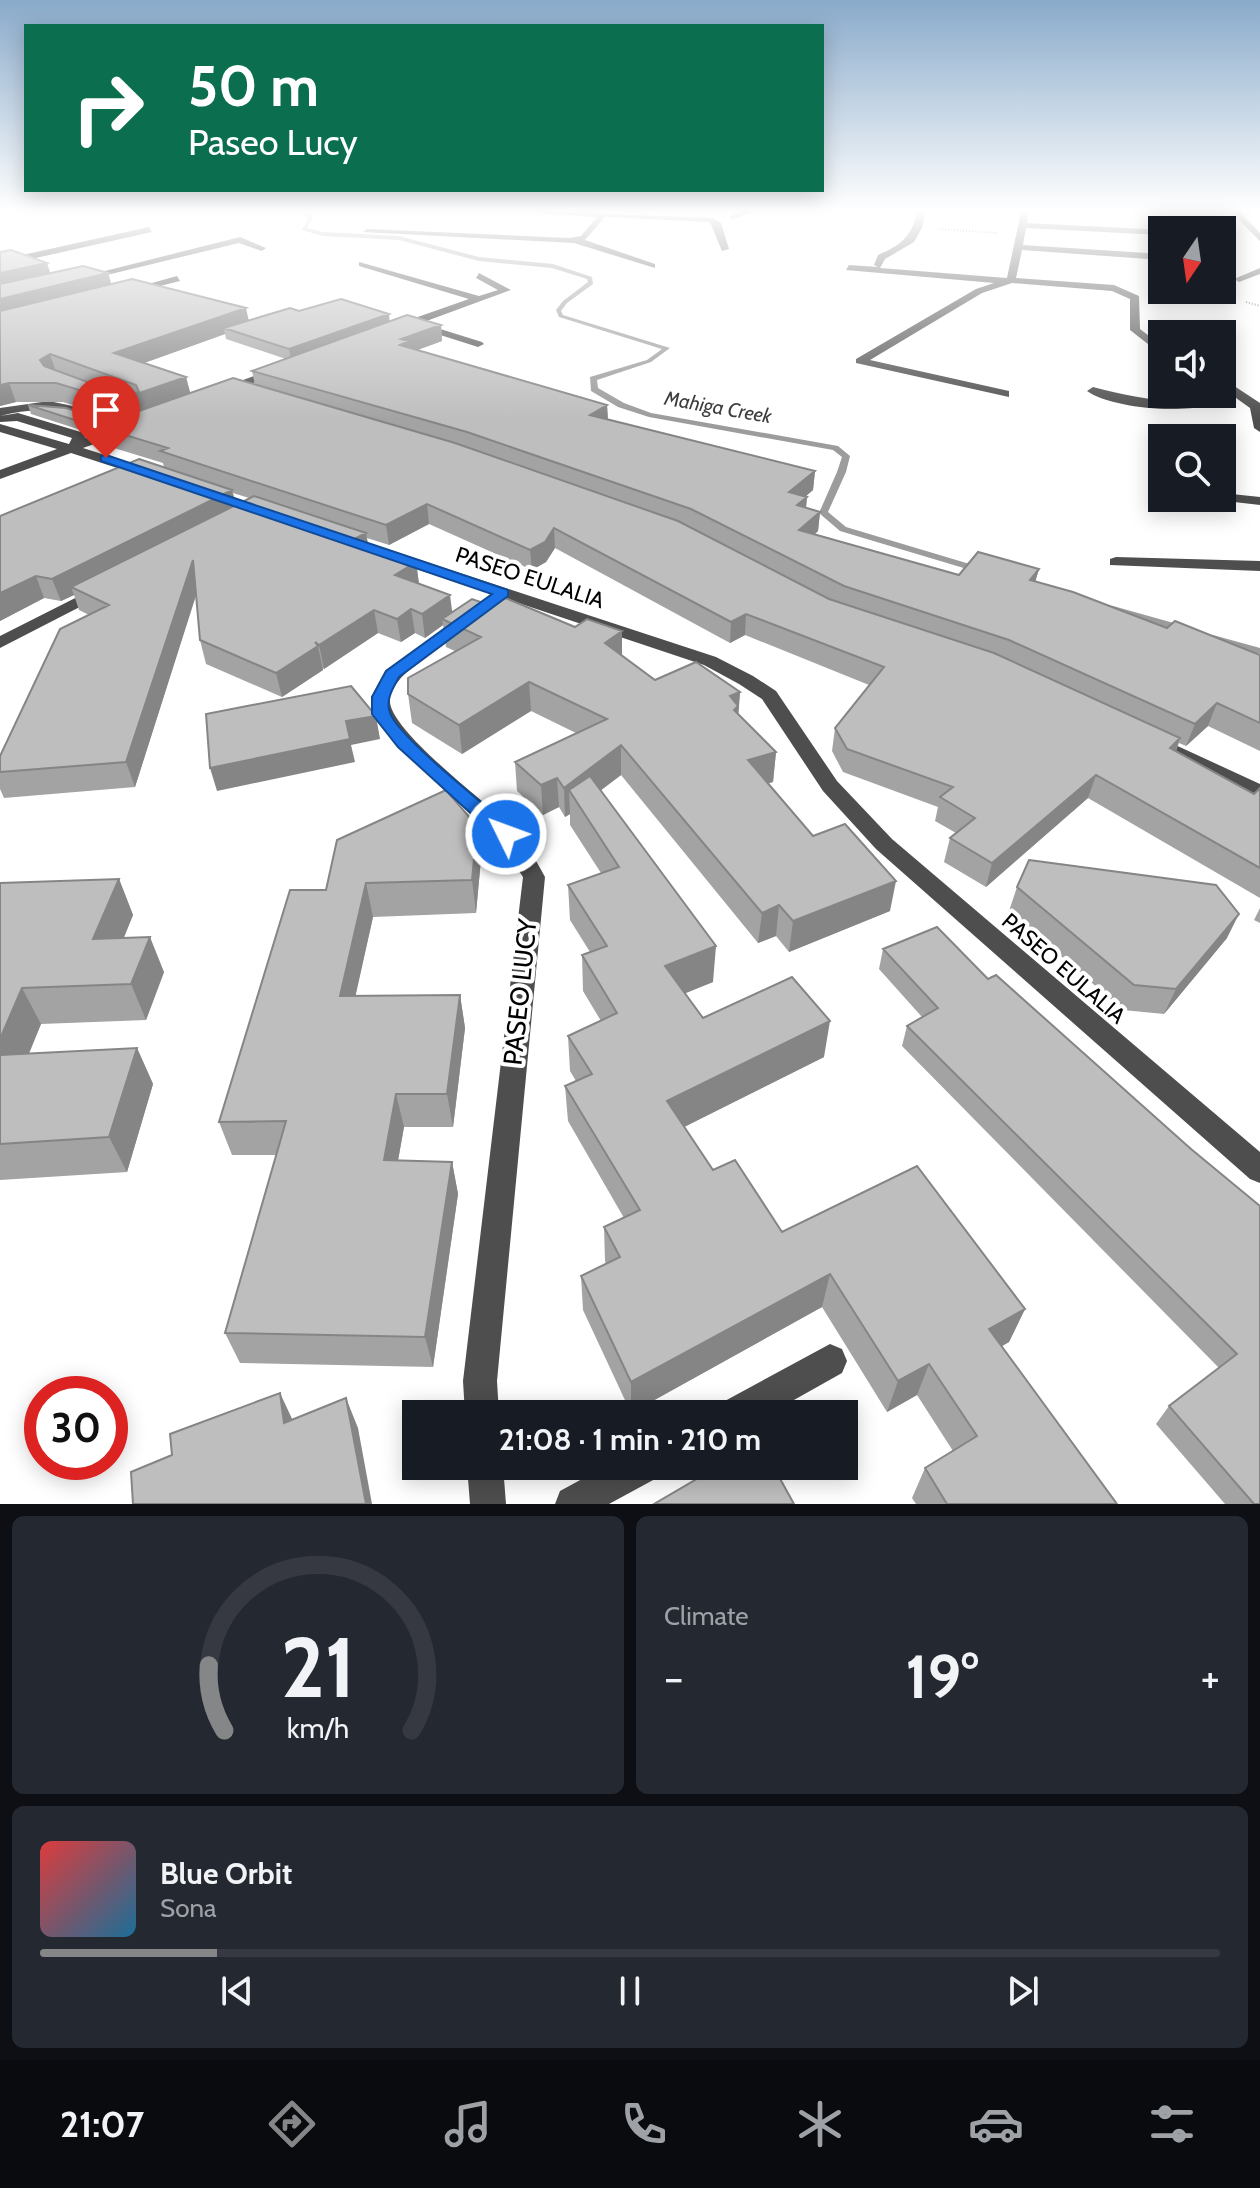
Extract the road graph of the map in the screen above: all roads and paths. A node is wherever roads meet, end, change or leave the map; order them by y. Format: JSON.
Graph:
{"nodes":[{"id":1,"x":77,"y":279,"type":"edge"},
{"id":2,"x":160,"y":279,"type":"edge"},
{"id":3,"x":412,"y":279,"type":"edge"},
{"id":4,"x":485,"y":279,"type":"edge"},
{"id":5,"x":973,"y":279,"type":"edge"},
{"id":6,"x":996,"y":279,"type":"edge"},
{"id":7,"x":74,"y":280,"type":"edge"},
{"id":8,"x":1011,"y":280,"type":"junction"},
{"id":9,"x":118,"y":294,"type":"edge"},
{"id":10,"x":478,"y":299,"type":"junction"},
{"id":11,"x":409,"y":323,"type":"junction"},
{"id":12,"x":891,"y":328,"type":"dead end"},
{"id":13,"x":379,"y":334,"type":"edge"},
{"id":14,"x":1148,"y":341,"type":"edge"},
{"id":15,"x":478,"y":344,"type":"dead end"},
{"id":16,"x":290,"y":366,"type":"edge"},
{"id":17,"x":231,"y":387,"type":"junction"},
{"id":18,"x":51,"y":389,"type":"edge"},
{"id":19,"x":1093,"y":391,"type":"dead end"},
{"id":20,"x":1236,"y":392,"type":"edge"},
{"id":21,"x":1005,"y":394,"type":"dead end"},
{"id":22,"x":260,"y":396,"type":"edge"},
{"id":23,"x":204,"y":397,"type":"edge"},
{"id":24,"x":1148,"y":403,"type":"edge"},
{"id":25,"x":0,"y":405,"type":"edge"},
{"id":26,"x":0,"y":412,"type":"edge"},
{"id":27,"x":0,"y":419,"type":"edge"},
{"id":28,"x":137,"y":424,"type":"edge"},
{"id":29,"x":0,"y":428,"type":"edge"},
{"id":30,"x":1260,"y":428,"type":"edge"},
{"id":31,"x":123,"y":429,"type":"junction"},
{"id":32,"x":76,"y":448,"type":"junction"},
{"id":33,"x":0,"y":475,"type":"edge"},
{"id":34,"x":166,"y":479,"type":"edge"},
{"id":35,"x":1236,"y":498,"type":"edge"},
{"id":36,"x":1260,"y":501,"type":"edge"},
{"id":37,"x":372,"y":549,"type":"edge"},
{"id":38,"x":1116,"y":562,"type":"dead end"},
{"id":39,"x":1260,"y":566,"type":"edge"},
{"id":40,"x":114,"y":584,"type":"edge"},
{"id":41,"x":503,"y":593,"type":"junction"},
{"id":42,"x":0,"y":643,"type":"edge"},
{"id":43,"x":1147,"y":737,"type":"edge"},
{"id":44,"x":1260,"y":792,"type":"edge"},
{"id":45,"x":1260,"y":1170,"type":"edge"},
{"id":46,"x":830,"y":1361,"type":"dead end"},
{"id":47,"x":481,"y":1400,"type":"edge"},
{"id":48,"x":760,"y":1400,"type":"edge"},
{"id":49,"x":486,"y":1480,"type":"edge"},
{"id":50,"x":617,"y":1480,"type":"edge"},
{"id":51,"x":488,"y":1504,"type":"edge"},
{"id":52,"x":573,"y":1504,"type":"edge"}],
"edges":[{"from":1,"to":7,"type":"street"},
{"from":2,"to":9,"type":"street"},
{"from":3,"to":10,"type":"street"},
{"from":4,"to":10,"type":"street"},
{"from":5,"to":12,"type":"street"},
{"from":6,"to":8,"type":"street"},
{"from":8,"to":14,"type":"street"},
{"from":8,"to":21,"type":"street"},
{"from":10,"to":11,"type":"street"},
{"from":11,"to":13,"type":"street"},
{"from":11,"to":15,"type":"street"},
{"from":16,"to":17,"type":"street"},
{"from":17,"to":22,"type":"street"},
{"from":17,"to":23,"type":"street"},
{"from":18,"to":25,"type":"street"},
{"from":19,"to":24,"type":"street"},
{"from":20,"to":30,"type":"street"},
{"from":26,"to":31,"type":"street"},
{"from":27,"to":32,"type":"street"},
{"from":28,"to":31,"type":"street"},
{"from":29,"to":32,"type":"street"},
{"from":31,"to":32,"type":"street"},
{"from":32,"to":33,"type":"street"},
{"from":32,"to":34,"type":"street"},
{"from":35,"to":36,"type":"street"},
{"from":37,"to":41,"type":"street","name":"PASEO EULALIA"},
{"from":38,"to":39,"type":"street"},
{"from":40,"to":42,"type":"street"},
{"from":41,"to":45,"type":"street","name":"PASEO EULALIA"},
{"from":41,"to":47,"type":"street","name":"PASEO LUCY"},
{"from":43,"to":44,"type":"street"},
{"from":46,"to":48,"type":"street"},
{"from":49,"to":51,"type":"street"},
{"from":50,"to":52,"type":"street"}]}
